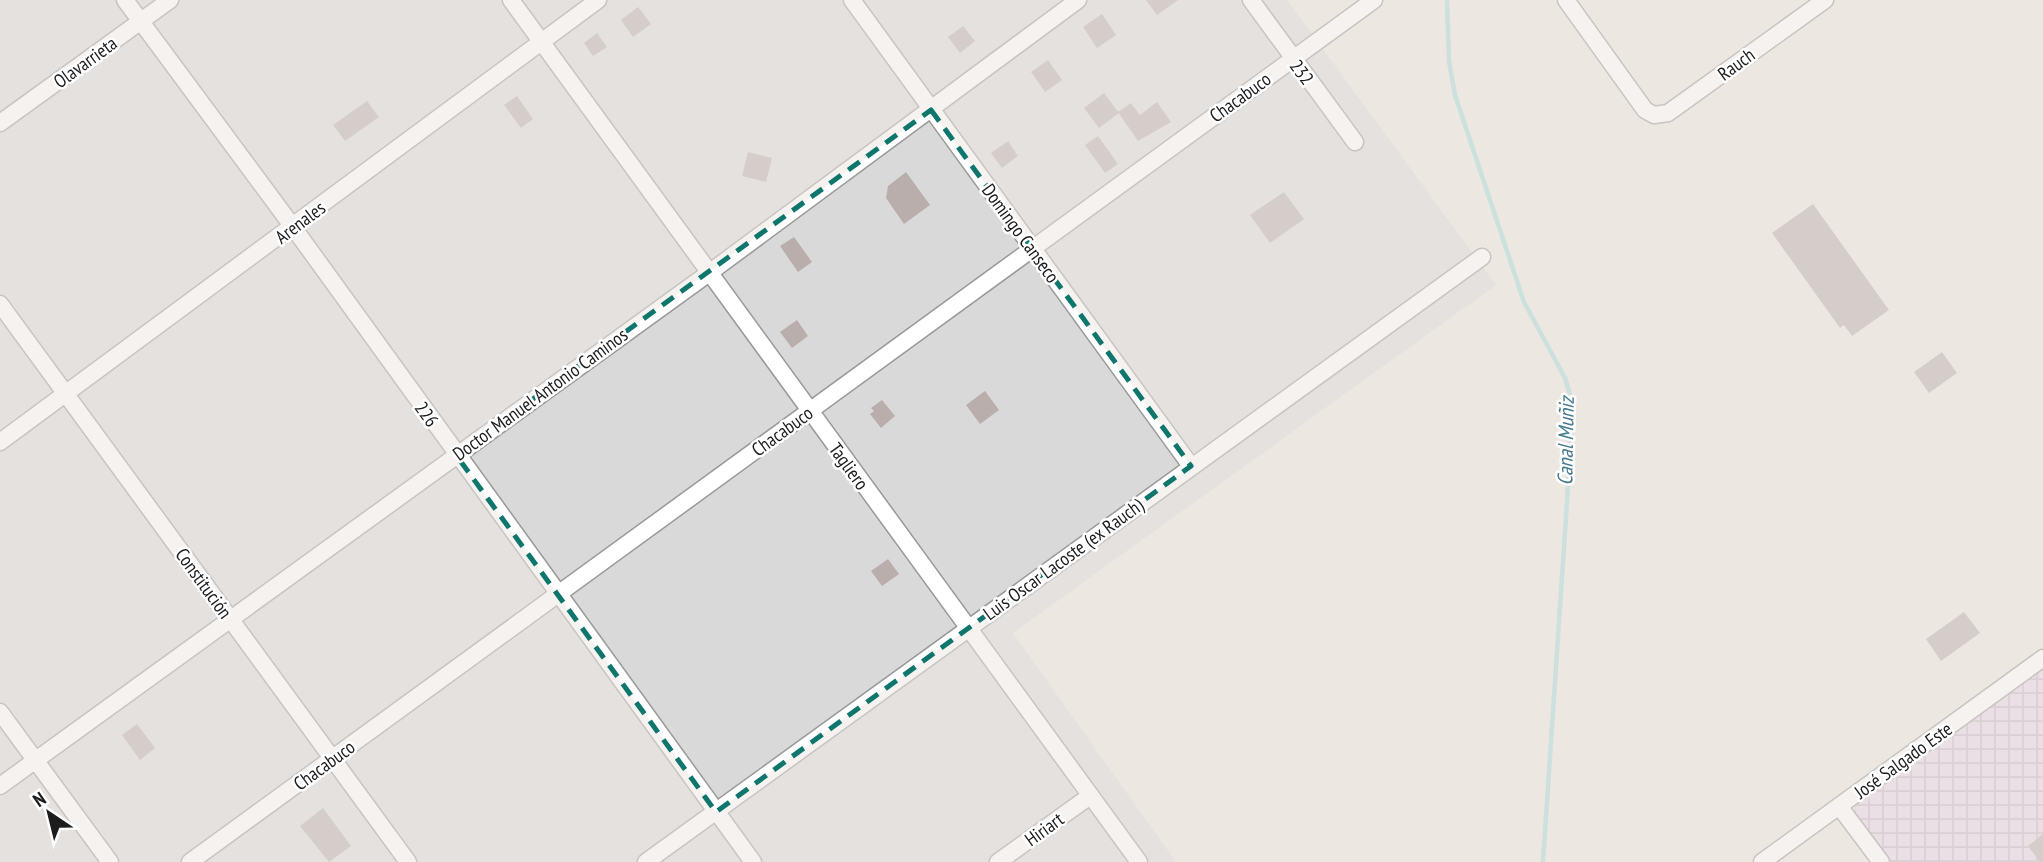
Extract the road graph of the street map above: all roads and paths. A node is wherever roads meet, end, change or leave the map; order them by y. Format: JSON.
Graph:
{"nodes":[{"id":1,"x":125,"y":0,"type":"edge"},
{"id":2,"x":170,"y":0,"type":"edge"},
{"id":3,"x":511,"y":0,"type":"edge"},
{"id":4,"x":598,"y":0,"type":"edge"},
{"id":5,"x":852,"y":0,"type":"edge"},
{"id":6,"x":1078,"y":0,"type":"edge"},
{"id":7,"x":1251,"y":0,"type":"edge"},
{"id":8,"x":1374,"y":0,"type":"edge"},
{"id":9,"x":1566,"y":0,"type":"edge"},
{"id":10,"x":1825,"y":0,"type":"edge"},
{"id":11,"x":140,"y":21,"type":"junction"},
{"id":12,"x":541,"y":42,"type":"junction"},
{"id":13,"x":1293,"y":60,"type":"junction"},
{"id":14,"x":931,"y":110,"type":"junction"},
{"id":15,"x":0,"y":123,"type":"edge"},
{"id":16,"x":1355,"y":142,"type":"dead end"},
{"id":17,"x":293,"y":227,"type":"junction"},
{"id":18,"x":1032,"y":248,"type":"junction"},
{"id":19,"x":1482,"y":257,"type":"dead end"},
{"id":20,"x":709,"y":273,"type":"junction"},
{"id":21,"x":0,"y":304,"type":"edge"},
{"id":22,"x":66,"y":393,"type":"junction"},
{"id":23,"x":809,"y":411,"type":"junction"},
{"id":24,"x":0,"y":442,"type":"edge"},
{"id":25,"x":456,"y":455,"type":"junction"},
{"id":26,"x":1191,"y":466,"type":"junction"},
{"id":27,"x":558,"y":594,"type":"junction"},
{"id":28,"x":230,"y":618,"type":"junction"},
{"id":29,"x":967,"y":629,"type":"junction"},
{"id":30,"x":2043,"y":658,"type":"edge"},
{"id":31,"x":0,"y":712,"type":"edge"},
{"id":32,"x":333,"y":758,"type":"junction"},
{"id":33,"x":35,"y":760,"type":"junction"},
{"id":34,"x":0,"y":786,"type":"edge"},
{"id":35,"x":1090,"y":796,"type":"junction"},
{"id":36,"x":1839,"y":806,"type":"junction"},
{"id":37,"x":716,"y":812,"type":"junction"},
{"id":38,"x":110,"y":862,"type":"edge"},
{"id":39,"x":190,"y":862,"type":"edge"},
{"id":40,"x":408,"y":862,"type":"edge"},
{"id":41,"x":646,"y":862,"type":"edge"},
{"id":42,"x":753,"y":862,"type":"edge"},
{"id":43,"x":998,"y":862,"type":"edge"},
{"id":44,"x":1139,"y":862,"type":"edge"},
{"id":45,"x":1762,"y":862,"type":"edge"},
{"id":46,"x":1881,"y":862,"type":"edge"}],
"edges":[{"from":1,"to":11,"type":"street","name":"226"},
{"from":2,"to":11,"type":"street","name":"Olavarrieta"},
{"from":3,"to":12,"type":"street","name":"Tagliero"},
{"from":4,"to":12,"type":"street","name":"Arenales"},
{"from":5,"to":14,"type":"street","name":"Domingo Canseco"},
{"from":6,"to":14,"type":"street","name":"Doctor Manuel Antonio Caminos"},
{"from":7,"to":13,"type":"street","name":"232"},
{"from":8,"to":13,"type":"street","name":"Chacabuco"},
{"from":9,"to":10,"type":"street","name":"Rauch"},
{"from":11,"to":15,"type":"street","name":"Olavarrieta"},
{"from":11,"to":17,"type":"street","name":"226"},
{"from":12,"to":17,"type":"street","name":"Arenales"},
{"from":12,"to":20,"type":"street","name":"Tagliero"},
{"from":13,"to":16,"type":"street","name":"232"},
{"from":13,"to":18,"type":"street","name":"Chacabuco"},
{"from":14,"to":18,"type":"street","name":"Domingo Canseco"},
{"from":14,"to":20,"type":"street","name":"Doctor Manuel Antonio Caminos"},
{"from":17,"to":22,"type":"street","name":"Arenales"},
{"from":17,"to":25,"type":"street","name":"226"},
{"from":18,"to":23,"type":"street","name":"Chacabuco"},
{"from":18,"to":26,"type":"street","name":"Domingo Canseco"},
{"from":19,"to":26,"type":"street","name":"Luis Oscar Lacoste (ex Rauch)"},
{"from":20,"to":23,"type":"street","name":"Tagliero"},
{"from":20,"to":25,"type":"street","name":"Doctor Manuel Antonio Caminos"},
{"from":21,"to":22,"type":"street","name":"Constitución"},
{"from":22,"to":24,"type":"street","name":"Arenales"},
{"from":22,"to":28,"type":"street","name":"Constitución"},
{"from":23,"to":27,"type":"street","name":"Chacabuco"},
{"from":23,"to":29,"type":"street","name":"Tagliero"},
{"from":25,"to":27,"type":"street","name":"226"},
{"from":25,"to":28,"type":"street","name":"Doctor Manuel Antonio Caminos"},
{"from":26,"to":29,"type":"street","name":"Luis Oscar Lacoste (ex Rauch)"},
{"from":27,"to":32,"type":"street","name":"Chacabuco"},
{"from":27,"to":37,"type":"street","name":"226"},
{"from":28,"to":32,"type":"street","name":"Constitución"},
{"from":28,"to":33,"type":"street","name":"Doctor Manuel Antonio Caminos"},
{"from":29,"to":35,"type":"street","name":"Tagliero"},
{"from":29,"to":37,"type":"street","name":"Luis Oscar Lacoste (ex Rauch)"},
{"from":30,"to":36,"type":"street","name":"José Salgado Este"},
{"from":31,"to":33,"type":"street"},
{"from":32,"to":39,"type":"street","name":"Chacabuco"},
{"from":32,"to":40,"type":"street","name":"Constitución"},
{"from":33,"to":34,"type":"street","name":"Doctor Manuel Antonio Caminos"},
{"from":33,"to":38,"type":"street"},
{"from":35,"to":43,"type":"street","name":"Hiriart"},
{"from":35,"to":44,"type":"street","name":"Tagliero"},
{"from":36,"to":45,"type":"street","name":"José Salgado Este"},
{"from":36,"to":46,"type":"street"},
{"from":37,"to":41,"type":"street","name":"Luis Oscar Lacoste (ex Rauch)"},
{"from":37,"to":42,"type":"street","name":"226"}]}
